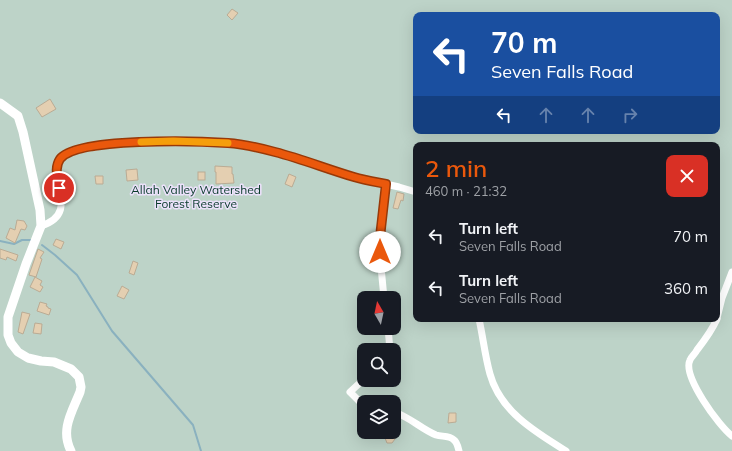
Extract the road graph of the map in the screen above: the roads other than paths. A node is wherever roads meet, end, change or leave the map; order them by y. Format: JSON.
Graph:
{"nodes":[{"id":1,"x":0,"y":103,"type":"edge"},
{"id":2,"x":386,"y":184,"type":"junction"},
{"id":3,"x":413,"y":191,"type":"edge"},
{"id":4,"x":41,"y":226,"type":"junction"},
{"id":5,"x":732,"y":272,"type":"edge"},
{"id":6,"x":383,"y":291,"type":"edge"},
{"id":7,"x":720,"y":306,"type":"edge"},
{"id":8,"x":480,"y":322,"type":"edge"},
{"id":9,"x":715,"y":322,"type":"edge"},
{"id":10,"x":357,"y":386,"type":"edge"},
{"id":11,"x":357,"y":399,"type":"edge"},
{"id":12,"x":401,"y":414,"type":"edge"},
{"id":13,"x":732,"y":436,"type":"edge"},
{"id":14,"x":71,"y":451,"type":"edge"},
{"id":15,"x":459,"y":451,"type":"edge"},
{"id":16,"x":566,"y":451,"type":"edge"}],
"edges":[{"from":1,"to":4,"type":"main road"},
{"from":2,"to":3,"type":"street"},
{"from":2,"to":4,"type":"street"},
{"from":2,"to":6,"type":"street"},
{"from":4,"to":14,"type":"main road"},
{"from":5,"to":7,"type":"street"},
{"from":8,"to":16,"type":"street"},
{"from":9,"to":13,"type":"street"},
{"from":10,"to":11,"type":"street"},
{"from":12,"to":15,"type":"street"}]}
